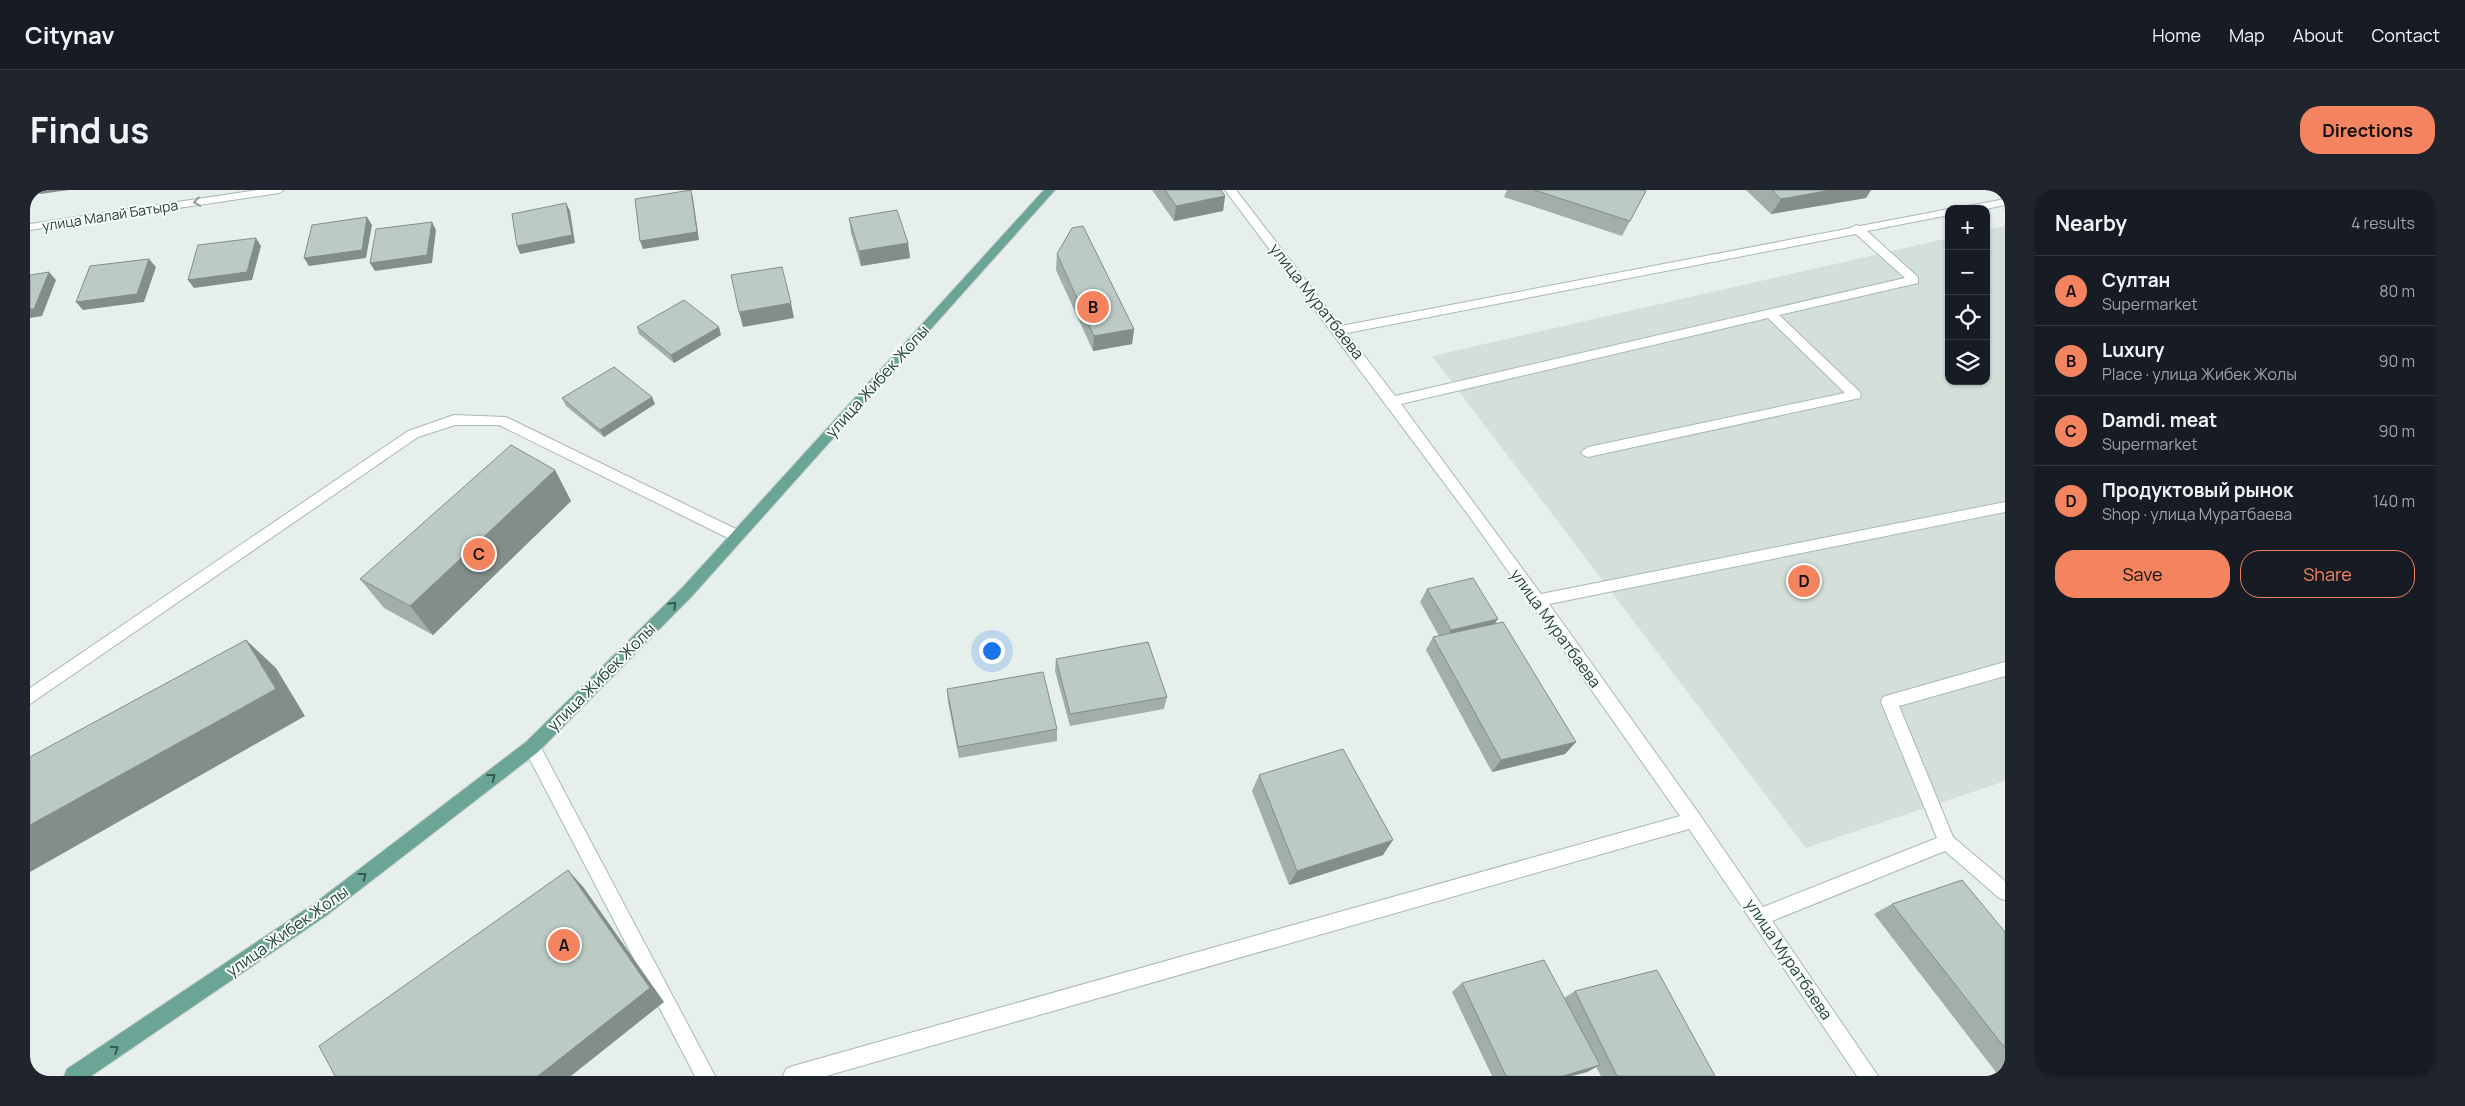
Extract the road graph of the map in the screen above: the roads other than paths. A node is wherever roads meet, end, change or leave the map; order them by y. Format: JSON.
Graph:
{"nodes":[{"id":1,"x":279,"y":190,"type":"edge"},
{"id":2,"x":1050,"y":190,"type":"edge"},
{"id":3,"x":1230,"y":190,"type":"edge"},
{"id":4,"x":249,"y":192,"type":"edge"},
{"id":5,"x":2005,"y":202,"type":"edge"},
{"id":6,"x":1989,"y":205,"type":"edge"},
{"id":7,"x":1945,"y":213,"type":"edge"},
{"id":8,"x":30,"y":227,"type":"edge"},
{"id":9,"x":1856,"y":228,"type":"junction"},
{"id":10,"x":1770,"y":313,"type":"junction"},
{"id":11,"x":1341,"y":330,"type":"junction"},
{"id":12,"x":1392,"y":401,"type":"junction"},
{"id":13,"x":1588,"y":452,"type":"dead end"},
{"id":14,"x":2005,"y":506,"type":"edge"},
{"id":15,"x":737,"y":536,"type":"junction"},
{"id":16,"x":1536,"y":601,"type":"junction"},
{"id":17,"x":2005,"y":669,"type":"edge"},
{"id":18,"x":30,"y":697,"type":"edge"},
{"id":19,"x":532,"y":746,"type":"junction"},
{"id":20,"x":1694,"y":820,"type":"junction"},
{"id":21,"x":1947,"y":842,"type":"junction"},
{"id":22,"x":2005,"y":892,"type":"edge"},
{"id":23,"x":1760,"y":917,"type":"junction"},
{"id":24,"x":74,"y":1076,"type":"edge"},
{"id":25,"x":705,"y":1076,"type":"edge"},
{"id":26,"x":793,"y":1076,"type":"edge"},
{"id":27,"x":1868,"y":1076,"type":"edge"}],
"edges":[{"from":1,"to":4,"type":"street","name":"улица Малай Батыра"},
{"from":2,"to":15,"type":"main road","name":"улица Жибек Жолы"},
{"from":3,"to":11,"type":"street","name":"улица Муратбаева"},
{"from":4,"to":8,"type":"street","name":"улица Малай Батыра","one_way":true},
{"from":5,"to":6,"type":"street"},
{"from":7,"to":9,"type":"street"},
{"from":9,"to":10,"type":"street"},
{"from":9,"to":11,"type":"street"},
{"from":10,"to":12,"type":"street"},
{"from":10,"to":13,"type":"street"},
{"from":11,"to":12,"type":"street","name":"улица Муратбаева"},
{"from":12,"to":16,"type":"street","name":"улица Муратбаева"},
{"from":14,"to":16,"type":"street"},
{"from":15,"to":18,"type":"street"},
{"from":19,"to":15,"type":"main road","name":"улица Жибек Жолы","one_way":true},
{"from":16,"to":20,"type":"street","name":"улица Муратбаева"},
{"from":17,"to":21,"type":"street"},
{"from":24,"to":19,"type":"main road","name":"улица Жибек Жолы","one_way":true},
{"from":19,"to":25,"type":"street"},
{"from":20,"to":23,"type":"street","name":"улица Муратбаева"},
{"from":20,"to":26,"type":"street"},
{"from":21,"to":22,"type":"street"},
{"from":21,"to":23,"type":"street"},
{"from":23,"to":27,"type":"street","name":"улица Муратбаева"}]}
